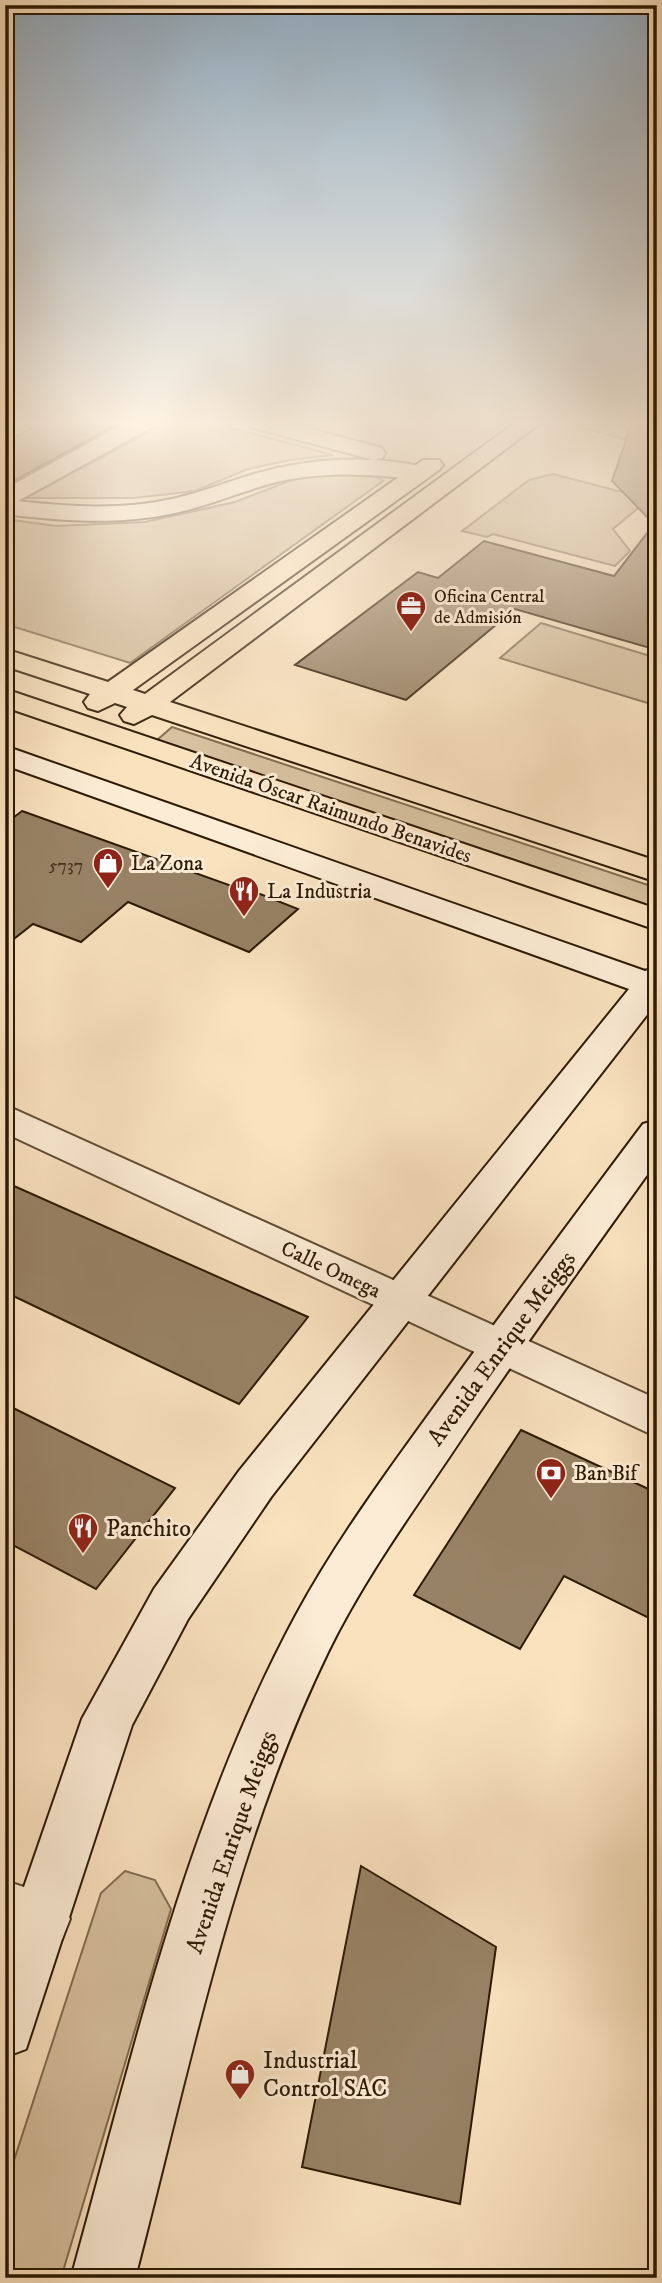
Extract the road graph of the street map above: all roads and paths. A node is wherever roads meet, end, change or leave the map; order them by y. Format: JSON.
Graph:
{"nodes":[{"id":1,"x":333,"y":529,"type":"edge"},
{"id":2,"x":387,"y":529,"type":"edge"},
{"id":3,"x":5,"y":657,"type":"edge"},
{"id":4,"x":113,"y":692,"type":"junction"},
{"id":5,"x":5,"y":697,"type":"edge"},
{"id":6,"x":149,"y":704,"type":"junction"},
{"id":7,"x":73,"y":720,"type":"junction"},
{"id":8,"x":110,"y":733,"type":"junction"},
{"id":9,"x":5,"y":755,"type":"edge"},
{"id":10,"x":657,"y":872,"type":"edge"},
{"id":11,"x":657,"y":919,"type":"edge"},
{"id":12,"x":655,"y":983,"type":"edge"},
{"id":13,"x":5,"y":1118,"type":"edge"},
{"id":14,"x":657,"y":1133,"type":"edge"},
{"id":15,"x":399,"y":1301,"type":"junction"},
{"id":16,"x":500,"y":1348,"type":"junction"},
{"id":17,"x":657,"y":1419,"type":"edge"},
{"id":18,"x":23,"y":1914,"type":"edge"},
{"id":19,"x":5,"y":2028,"type":"edge"},
{"id":20,"x":103,"y":2278,"type":"edge"}],
"edges":[{"from":1,"to":4,"type":"main road"},
{"from":2,"to":6,"type":"main road"},
{"from":3,"to":4,"type":"main road","name":"Avenida Óscar Raimundo Benavides"},
{"from":4,"to":6,"type":"main road","name":"Avenida Óscar Raimundo Benavides"},
{"from":4,"to":7,"type":"main road"},
{"from":5,"to":7,"type":"main road","name":"Avenida Óscar Raimundo Benavides"},
{"from":6,"to":8,"type":"main road"},
{"from":6,"to":10,"type":"main road","name":"Avenida Óscar Raimundo Benavides"},
{"from":7,"to":8,"type":"main road","name":"Avenida Óscar Raimundo Benavides"},
{"from":8,"to":11,"type":"main road","name":"Avenida Óscar Raimundo Benavides"},
{"from":9,"to":12,"type":"main road"},
{"from":12,"to":15,"type":"main road"},
{"from":13,"to":15,"type":"main road","name":"Calle Omega"},
{"from":14,"to":16,"type":"main road","name":"Avenida Enrique Meiggs"},
{"from":15,"to":16,"type":"main road","name":"Calle Omega"},
{"from":15,"to":18,"type":"main road"},
{"from":16,"to":17,"type":"main road","name":"Calle Omega"},
{"from":16,"to":20,"type":"main road","name":"Avenida Enrique Meiggs"},
{"from":18,"to":19,"type":"main road"}]}
